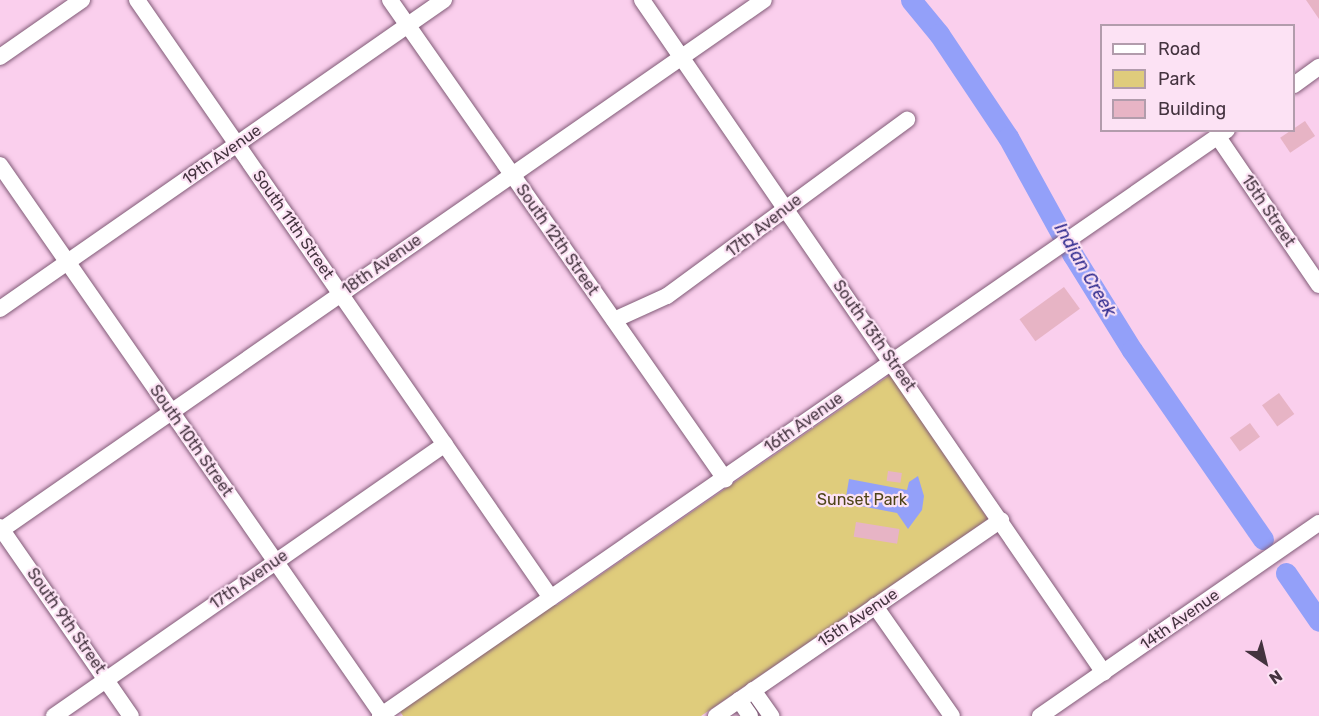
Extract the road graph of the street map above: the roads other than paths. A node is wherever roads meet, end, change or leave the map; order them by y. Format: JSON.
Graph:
{"nodes":[{"id":1,"x":82,"y":0,"type":"edge"},
{"id":2,"x":137,"y":0,"type":"edge"},
{"id":3,"x":390,"y":0,"type":"edge"},
{"id":4,"x":444,"y":0,"type":"edge"},
{"id":5,"x":642,"y":0,"type":"edge"},
{"id":6,"x":764,"y":0,"type":"edge"},
{"id":7,"x":408,"y":25,"type":"junction"},
{"id":8,"x":0,"y":57,"type":"edge"},
{"id":9,"x":681,"y":57,"type":"junction"},
{"id":10,"x":1319,"y":67,"type":"edge"},
{"id":11,"x":1295,"y":84,"type":"edge"},
{"id":12,"x":907,"y":120,"type":"dead end"},
{"id":13,"x":1223,"y":134,"type":"edge"},
{"id":14,"x":238,"y":144,"type":"junction"},
{"id":15,"x":0,"y":165,"type":"edge"},
{"id":16,"x":512,"y":175,"type":"junction"},
{"id":17,"x":786,"y":208,"type":"junction"},
{"id":18,"x":68,"y":262,"type":"junction"},
{"id":19,"x":1319,"y":285,"type":"edge"},
{"id":20,"x":341,"y":294,"type":"junction"},
{"id":21,"x":0,"y":309,"type":"edge"},
{"id":22,"x":614,"y":320,"type":"junction"},
{"id":23,"x":892,"y":362,"type":"junction"},
{"id":24,"x":171,"y":412,"type":"junction"},
{"id":25,"x":445,"y":444,"type":"junction"},
{"id":26,"x":725,"y":479,"type":"junction"},
{"id":27,"x":1001,"y":520,"type":"junction"},
{"id":28,"x":1319,"y":523,"type":"edge"},
{"id":29,"x":1,"y":529,"type":"edge"},
{"id":30,"x":275,"y":562,"type":"junction"},
{"id":31,"x":551,"y":598,"type":"junction"},
{"id":32,"x":875,"y":606,"type":"junction"},
{"id":33,"x":1104,"y":673,"type":"junction"},
{"id":34,"x":106,"y":680,"type":"junction"},
{"id":35,"x":753,"y":690,"type":"junction"},
{"id":36,"x":739,"y":700,"type":"junction"},
{"id":37,"x":54,"y":716,"type":"edge"},
{"id":38,"x":131,"y":716,"type":"edge"},
{"id":39,"x":382,"y":716,"type":"edge"},
{"id":40,"x":716,"y":716,"type":"edge"},
{"id":41,"x":750,"y":716,"type":"edge"},
{"id":42,"x":771,"y":716,"type":"edge"},
{"id":43,"x":952,"y":716,"type":"edge"},
{"id":44,"x":1040,"y":716,"type":"edge"}],
"edges":[{"from":1,"to":8,"type":"street"},
{"from":2,"to":14,"type":"street","name":"South 11th Street"},
{"from":3,"to":7,"type":"street","name":"South 12th Street"},
{"from":4,"to":7,"type":"street","name":"19th Avenue"},
{"from":5,"to":9,"type":"street","name":"South 13th Street"},
{"from":6,"to":9,"type":"street","name":"18th Avenue"},
{"from":7,"to":14,"type":"street","name":"19th Avenue"},
{"from":7,"to":16,"type":"street","name":"South 12th Street"},
{"from":9,"to":16,"type":"street","name":"18th Avenue"},
{"from":9,"to":17,"type":"street","name":"South 13th Street"},
{"from":10,"to":11,"type":"street"},
{"from":12,"to":17,"type":"street","name":"17th Avenue"},
{"from":13,"to":19,"type":"street","name":"15th Street"},
{"from":13,"to":23,"type":"street","name":"16th Avenue"},
{"from":14,"to":18,"type":"street","name":"19th Avenue"},
{"from":14,"to":20,"type":"street","name":"South 11th Street"},
{"from":15,"to":18,"type":"street","name":"South 10th Street"},
{"from":16,"to":20,"type":"street","name":"18th Avenue"},
{"from":16,"to":22,"type":"street","name":"South 12th Street"},
{"from":17,"to":22,"type":"street","name":"17th Avenue"},
{"from":17,"to":23,"type":"street","name":"South 13th Street"},
{"from":18,"to":21,"type":"street","name":"19th Avenue"},
{"from":18,"to":24,"type":"street","name":"South 10th Street"},
{"from":20,"to":24,"type":"street","name":"18th Avenue"},
{"from":20,"to":25,"type":"street","name":"South 11th Street"},
{"from":22,"to":26,"type":"street","name":"South 12th Street"},
{"from":23,"to":26,"type":"street","name":"16th Avenue"},
{"from":23,"to":27,"type":"street","name":"South 13th Street"},
{"from":24,"to":29,"type":"street","name":"18th Avenue"},
{"from":24,"to":30,"type":"street","name":"South 10th Street"},
{"from":25,"to":30,"type":"street","name":"17th Avenue"},
{"from":25,"to":31,"type":"street","name":"South 11th Street"},
{"from":26,"to":31,"type":"street","name":"16th Avenue"},
{"from":27,"to":32,"type":"street","name":"15th Avenue"},
{"from":27,"to":33,"type":"street","name":"South 13th Street"},
{"from":28,"to":33,"type":"street","name":"14th Avenue"},
{"from":29,"to":34,"type":"street","name":"South 9th Street"},
{"from":30,"to":34,"type":"street","name":"17th Avenue"},
{"from":30,"to":39,"type":"street","name":"South 10th Street"},
{"from":31,"to":39,"type":"street","name":"16th Avenue"},
{"from":32,"to":35,"type":"street","name":"15th Avenue"},
{"from":32,"to":43,"type":"street"},
{"from":33,"to":44,"type":"street","name":"14th Avenue"},
{"from":34,"to":37,"type":"street","name":"17th Avenue"},
{"from":34,"to":38,"type":"street","name":"South 9th Street"},
{"from":35,"to":36,"type":"street","name":"15th Avenue"},
{"from":35,"to":42,"type":"street"},
{"from":36,"to":40,"type":"street","name":"15th Avenue"},
{"from":36,"to":41,"type":"street"}]}
